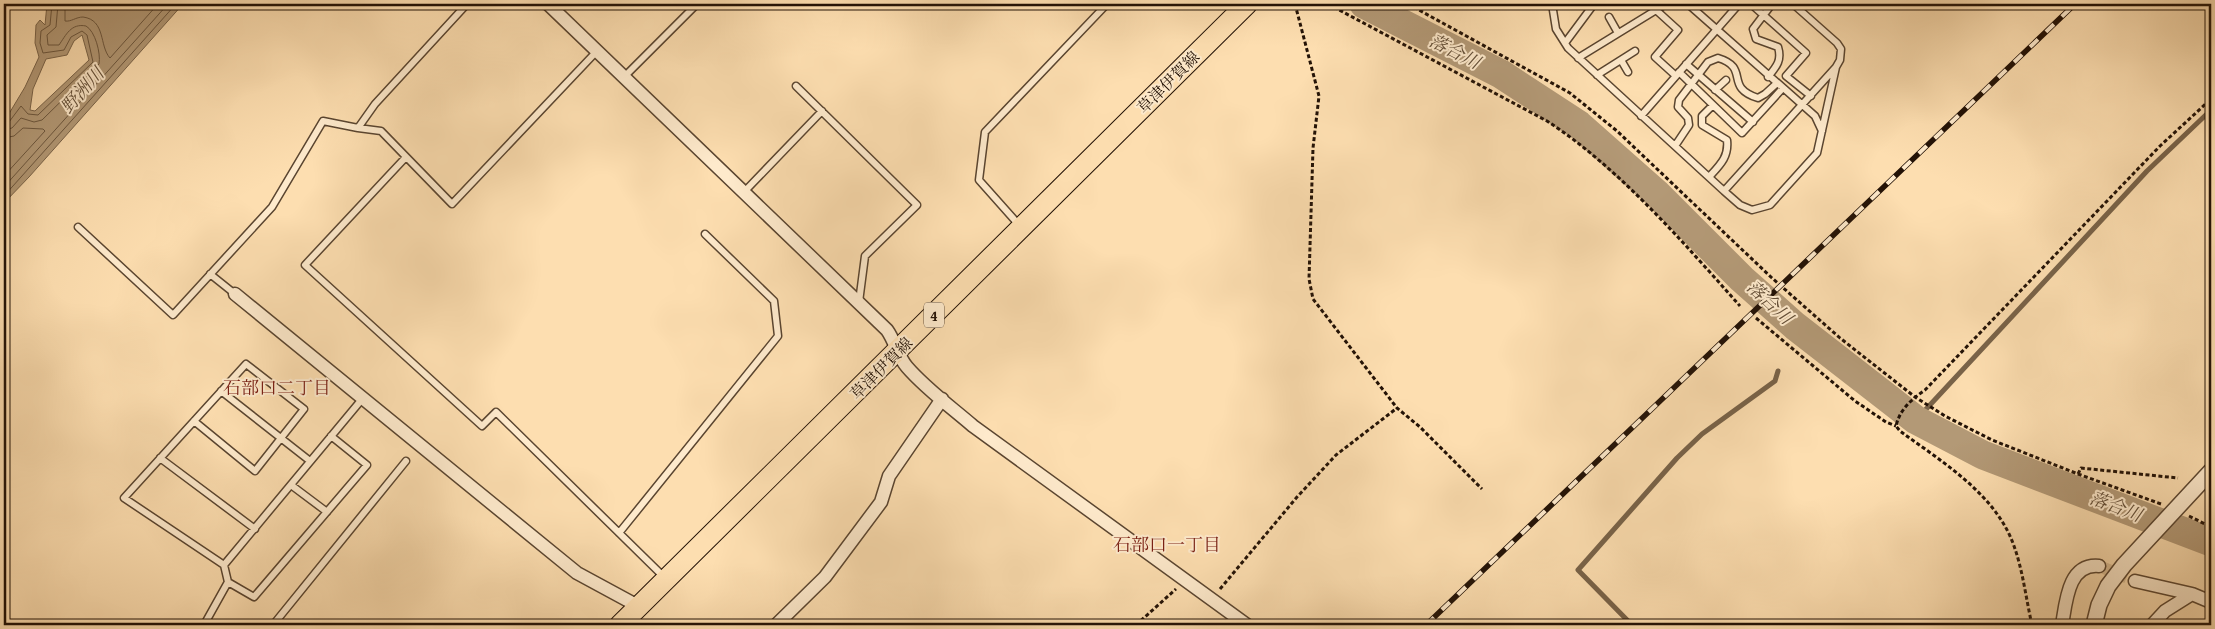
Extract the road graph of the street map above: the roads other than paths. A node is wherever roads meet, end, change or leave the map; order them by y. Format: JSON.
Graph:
{"nodes":[{"id":1,"x":467,"y":4,"type":"edge"},
{"id":2,"x":548,"y":4,"type":"edge"},
{"id":3,"x":698,"y":4,"type":"edge"},
{"id":4,"x":1107,"y":4,"type":"edge"},
{"id":5,"x":1246,"y":4,"type":"edge"},
{"id":6,"x":1552,"y":4,"type":"edge"},
{"id":7,"x":1594,"y":4,"type":"edge"},
{"id":8,"x":1666,"y":4,"type":"edge"},
{"id":9,"x":1688,"y":4,"type":"edge"},
{"id":10,"x":1739,"y":4,"type":"edge"},
{"id":11,"x":1751,"y":4,"type":"edge"},
{"id":12,"x":1772,"y":4,"type":"edge"},
{"id":13,"x":1793,"y":4,"type":"edge"},
{"id":14,"x":1656,"y":10,"type":"junction"},
{"id":15,"x":1763,"y":14,"type":"junction"},
{"id":16,"x":1609,"y":17,"type":"dead end"},
{"id":17,"x":1717,"y":30,"type":"junction"},
{"id":18,"x":1618,"y":33,"type":"junction"},
{"id":19,"x":1565,"y":43,"type":"junction"},
{"id":20,"x":1635,"y":50,"type":"dead end"},
{"id":21,"x":597,"y":51,"type":"junction"},
{"id":22,"x":1578,"y":58,"type":"junction"},
{"id":23,"x":1621,"y":60,"type":"junction"},
{"id":24,"x":1686,"y":64,"type":"junction"},
{"id":25,"x":1836,"y":67,"type":"junction"},
{"id":26,"x":1628,"y":72,"type":"dead end"},
{"id":27,"x":1678,"y":74,"type":"junction"},
{"id":28,"x":1597,"y":76,"type":"junction"},
{"id":29,"x":1699,"y":76,"type":"junction"},
{"id":30,"x":1768,"y":76,"type":"junction"},
{"id":31,"x":624,"y":77,"type":"junction"},
{"id":32,"x":1726,"y":80,"type":"dead end"},
{"id":33,"x":1776,"y":84,"type":"junction"},
{"id":34,"x":796,"y":86,"type":"dead end"},
{"id":35,"x":1693,"y":86,"type":"junction"},
{"id":36,"x":1782,"y":89,"type":"junction"},
{"id":37,"x":1715,"y":90,"type":"junction"},
{"id":38,"x":1812,"y":96,"type":"junction"},
{"id":39,"x":1712,"y":105,"type":"junction"},
{"id":40,"x":1802,"y":107,"type":"junction"},
{"id":41,"x":822,"y":111,"type":"junction"},
{"id":42,"x":1641,"y":116,"type":"junction"},
{"id":43,"x":1752,"y":122,"type":"junction"},
{"id":44,"x":358,"y":128,"type":"junction"},
{"id":45,"x":1822,"y":131,"type":"junction"},
{"id":46,"x":1675,"y":146,"type":"junction"},
{"id":47,"x":406,"y":157,"type":"junction"},
{"id":48,"x":1709,"y":177,"type":"junction"},
{"id":49,"x":1724,"y":191,"type":"junction"},
{"id":50,"x":744,"y":192,"type":"junction"},
{"id":51,"x":78,"y":227,"type":"dead end"},
{"id":52,"x":1022,"y":228,"type":"junction"},
{"id":53,"x":705,"y":234,"type":"dead end"},
{"id":54,"x":210,"y":274,"type":"junction"},
{"id":55,"x":235,"y":294,"type":"joint"},
{"id":56,"x":859,"y":303,"type":"junction"},
{"id":57,"x":899,"y":350,"type":"junction"},
{"id":58,"x":221,"y":391,"type":"junction"},
{"id":59,"x":363,"y":398,"type":"junction"},
{"id":60,"x":942,"y":399,"type":"junction"},
{"id":61,"x":194,"y":421,"type":"junction"},
{"id":62,"x":331,"y":436,"type":"junction"},
{"id":63,"x":281,"y":438,"type":"junction"},
{"id":64,"x":160,"y":458,"type":"junction"},
{"id":65,"x":406,"y":461,"type":"dead end"},
{"id":66,"x":310,"y":462,"type":"junction"},
{"id":67,"x":2211,"y":471,"type":"edge"},
{"id":68,"x":291,"y":485,"type":"junction"},
{"id":69,"x":327,"y":512,"type":"junction"},
{"id":70,"x":255,"y":529,"type":"junction"},
{"id":71,"x":619,"y":533,"type":"junction"},
{"id":72,"x":224,"y":566,"type":"junction"},
{"id":73,"x":2099,"y":566,"type":"tunnel mouth"},
{"id":74,"x":666,"y":579,"type":"junction"},
{"id":75,"x":2135,"y":581,"type":"tunnel mouth"},
{"id":76,"x":228,"y":582,"type":"junction"},
{"id":77,"x":2192,"y":594,"type":"junction"},
{"id":78,"x":2211,"y":602,"type":"edge"},
{"id":79,"x":638,"y":606,"type":"junction"},
{"id":80,"x":204,"y":625,"type":"edge"},
{"id":81,"x":273,"y":625,"type":"edge"},
{"id":82,"x":620,"y":625,"type":"edge"},
{"id":83,"x":776,"y":625,"type":"edge"},
{"id":84,"x":1247,"y":625,"type":"edge"},
{"id":85,"x":2062,"y":625,"type":"edge"},
{"id":86,"x":2094,"y":625,"type":"edge"},
{"id":87,"x":2152,"y":625,"type":"edge"}],
"edges":[{"from":1,"to":44,"type":"lane"},
{"from":2,"to":21,"type":"street"},
{"from":3,"to":31,"type":"lane"},
{"from":4,"to":52,"type":"lane"},
{"from":5,"to":52,"type":"main road","name":"草津伊賀線","number":"4"},
{"from":6,"to":19,"type":"lane"},
{"from":7,"to":19,"type":"lane"},
{"from":8,"to":14,"type":"lane"},
{"from":9,"to":17,"type":"lane"},
{"from":10,"to":17,"type":"lane"},
{"from":11,"to":15,"type":"lane"},
{"from":12,"to":15,"type":"lane"},
{"from":13,"to":25,"type":"lane"},
{"from":14,"to":18,"type":"lane"},
{"from":14,"to":27,"type":"lane"},
{"from":15,"to":30,"type":"lane"},
{"from":15,"to":38,"type":"lane"},
{"from":16,"to":18,"type":"lane"},
{"from":17,"to":24,"type":"lane"},
{"from":17,"to":30,"type":"lane"},
{"from":18,"to":22,"type":"lane"},
{"from":19,"to":22,"type":"lane"},
{"from":20,"to":23,"type":"lane"},
{"from":21,"to":31,"type":"street"},
{"from":21,"to":47,"type":"lane"},
{"from":22,"to":28,"type":"lane"},
{"from":23,"to":26,"type":"lane"},
{"from":23,"to":28,"type":"lane"},
{"from":24,"to":27,"type":"lane"},
{"from":24,"to":29,"type":"lane"},
{"from":25,"to":38,"type":"lane"},
{"from":25,"to":45,"type":"lane"},
{"from":27,"to":35,"type":"lane"},
{"from":27,"to":42,"type":"lane"},
{"from":28,"to":42,"type":"lane"},
{"from":29,"to":33,"type":"lane"},
{"from":29,"to":35,"type":"lane"},
{"from":29,"to":37,"type":"lane"},
{"from":30,"to":33,"type":"lane"},
{"from":31,"to":50,"type":"street"},
{"from":32,"to":37,"type":"lane"},
{"from":33,"to":36,"type":"lane"},
{"from":34,"to":41,"type":"lane"},
{"from":35,"to":39,"type":"lane"},
{"from":35,"to":46,"type":"lane"},
{"from":36,"to":40,"type":"lane"},
{"from":36,"to":43,"type":"lane"},
{"from":37,"to":43,"type":"lane"},
{"from":38,"to":40,"type":"lane"},
{"from":39,"to":43,"type":"lane"},
{"from":39,"to":48,"type":"lane"},
{"from":40,"to":45,"type":"lane"},
{"from":40,"to":49,"type":"lane"},
{"from":41,"to":50,"type":"lane"},
{"from":41,"to":56,"type":"lane"},
{"from":42,"to":46,"type":"lane"},
{"from":44,"to":47,"type":"lane"},
{"from":44,"to":54,"type":"lane"},
{"from":45,"to":49,"type":"lane"},
{"from":46,"to":48,"type":"lane"},
{"from":47,"to":71,"type":"lane"},
{"from":48,"to":49,"type":"lane"},
{"from":50,"to":56,"type":"street"},
{"from":51,"to":54,"type":"lane"},
{"from":52,"to":57,"type":"main road","name":"草津伊賀線","number":"4"},
{"from":53,"to":71,"type":"lane"},
{"from":54,"to":55,"type":"lane"},
{"from":55,"to":59,"type":"street"},
{"from":56,"to":57,"type":"street"},
{"from":57,"to":60,"type":"street"},
{"from":57,"to":74,"type":"main road","name":"草津伊賀線","number":"4"},
{"from":58,"to":61,"type":"lane"},
{"from":58,"to":63,"type":"lane"},
{"from":58,"to":63,"type":"lane"},
{"from":59,"to":62,"type":"lane"},
{"from":59,"to":79,"type":"street"},
{"from":60,"to":83,"type":"street"},
{"from":60,"to":84,"type":"street"},
{"from":61,"to":63,"type":"lane"},
{"from":61,"to":64,"type":"lane"},
{"from":62,"to":66,"type":"lane"},
{"from":62,"to":69,"type":"lane"},
{"from":63,"to":66,"type":"lane"},
{"from":64,"to":70,"type":"lane"},
{"from":64,"to":72,"type":"lane"},
{"from":65,"to":81,"type":"lane"},
{"from":66,"to":68,"type":"lane"},
{"from":67,"to":86,"type":"street"},
{"from":68,"to":69,"type":"lane"},
{"from":68,"to":70,"type":"lane"},
{"from":69,"to":76,"type":"lane"},
{"from":70,"to":72,"type":"lane"},
{"from":71,"to":74,"type":"lane"},
{"from":72,"to":76,"type":"lane"},
{"from":73,"to":85,"type":"street"},
{"from":74,"to":79,"type":"main road","name":"草津伊賀線","number":"4"},
{"from":75,"to":77,"type":"street"},
{"from":76,"to":80,"type":"lane"},
{"from":77,"to":78,"type":"street"},
{"from":77,"to":87,"type":"street"},
{"from":79,"to":82,"type":"main road","name":"草津伊賀線","number":"4"}]}
